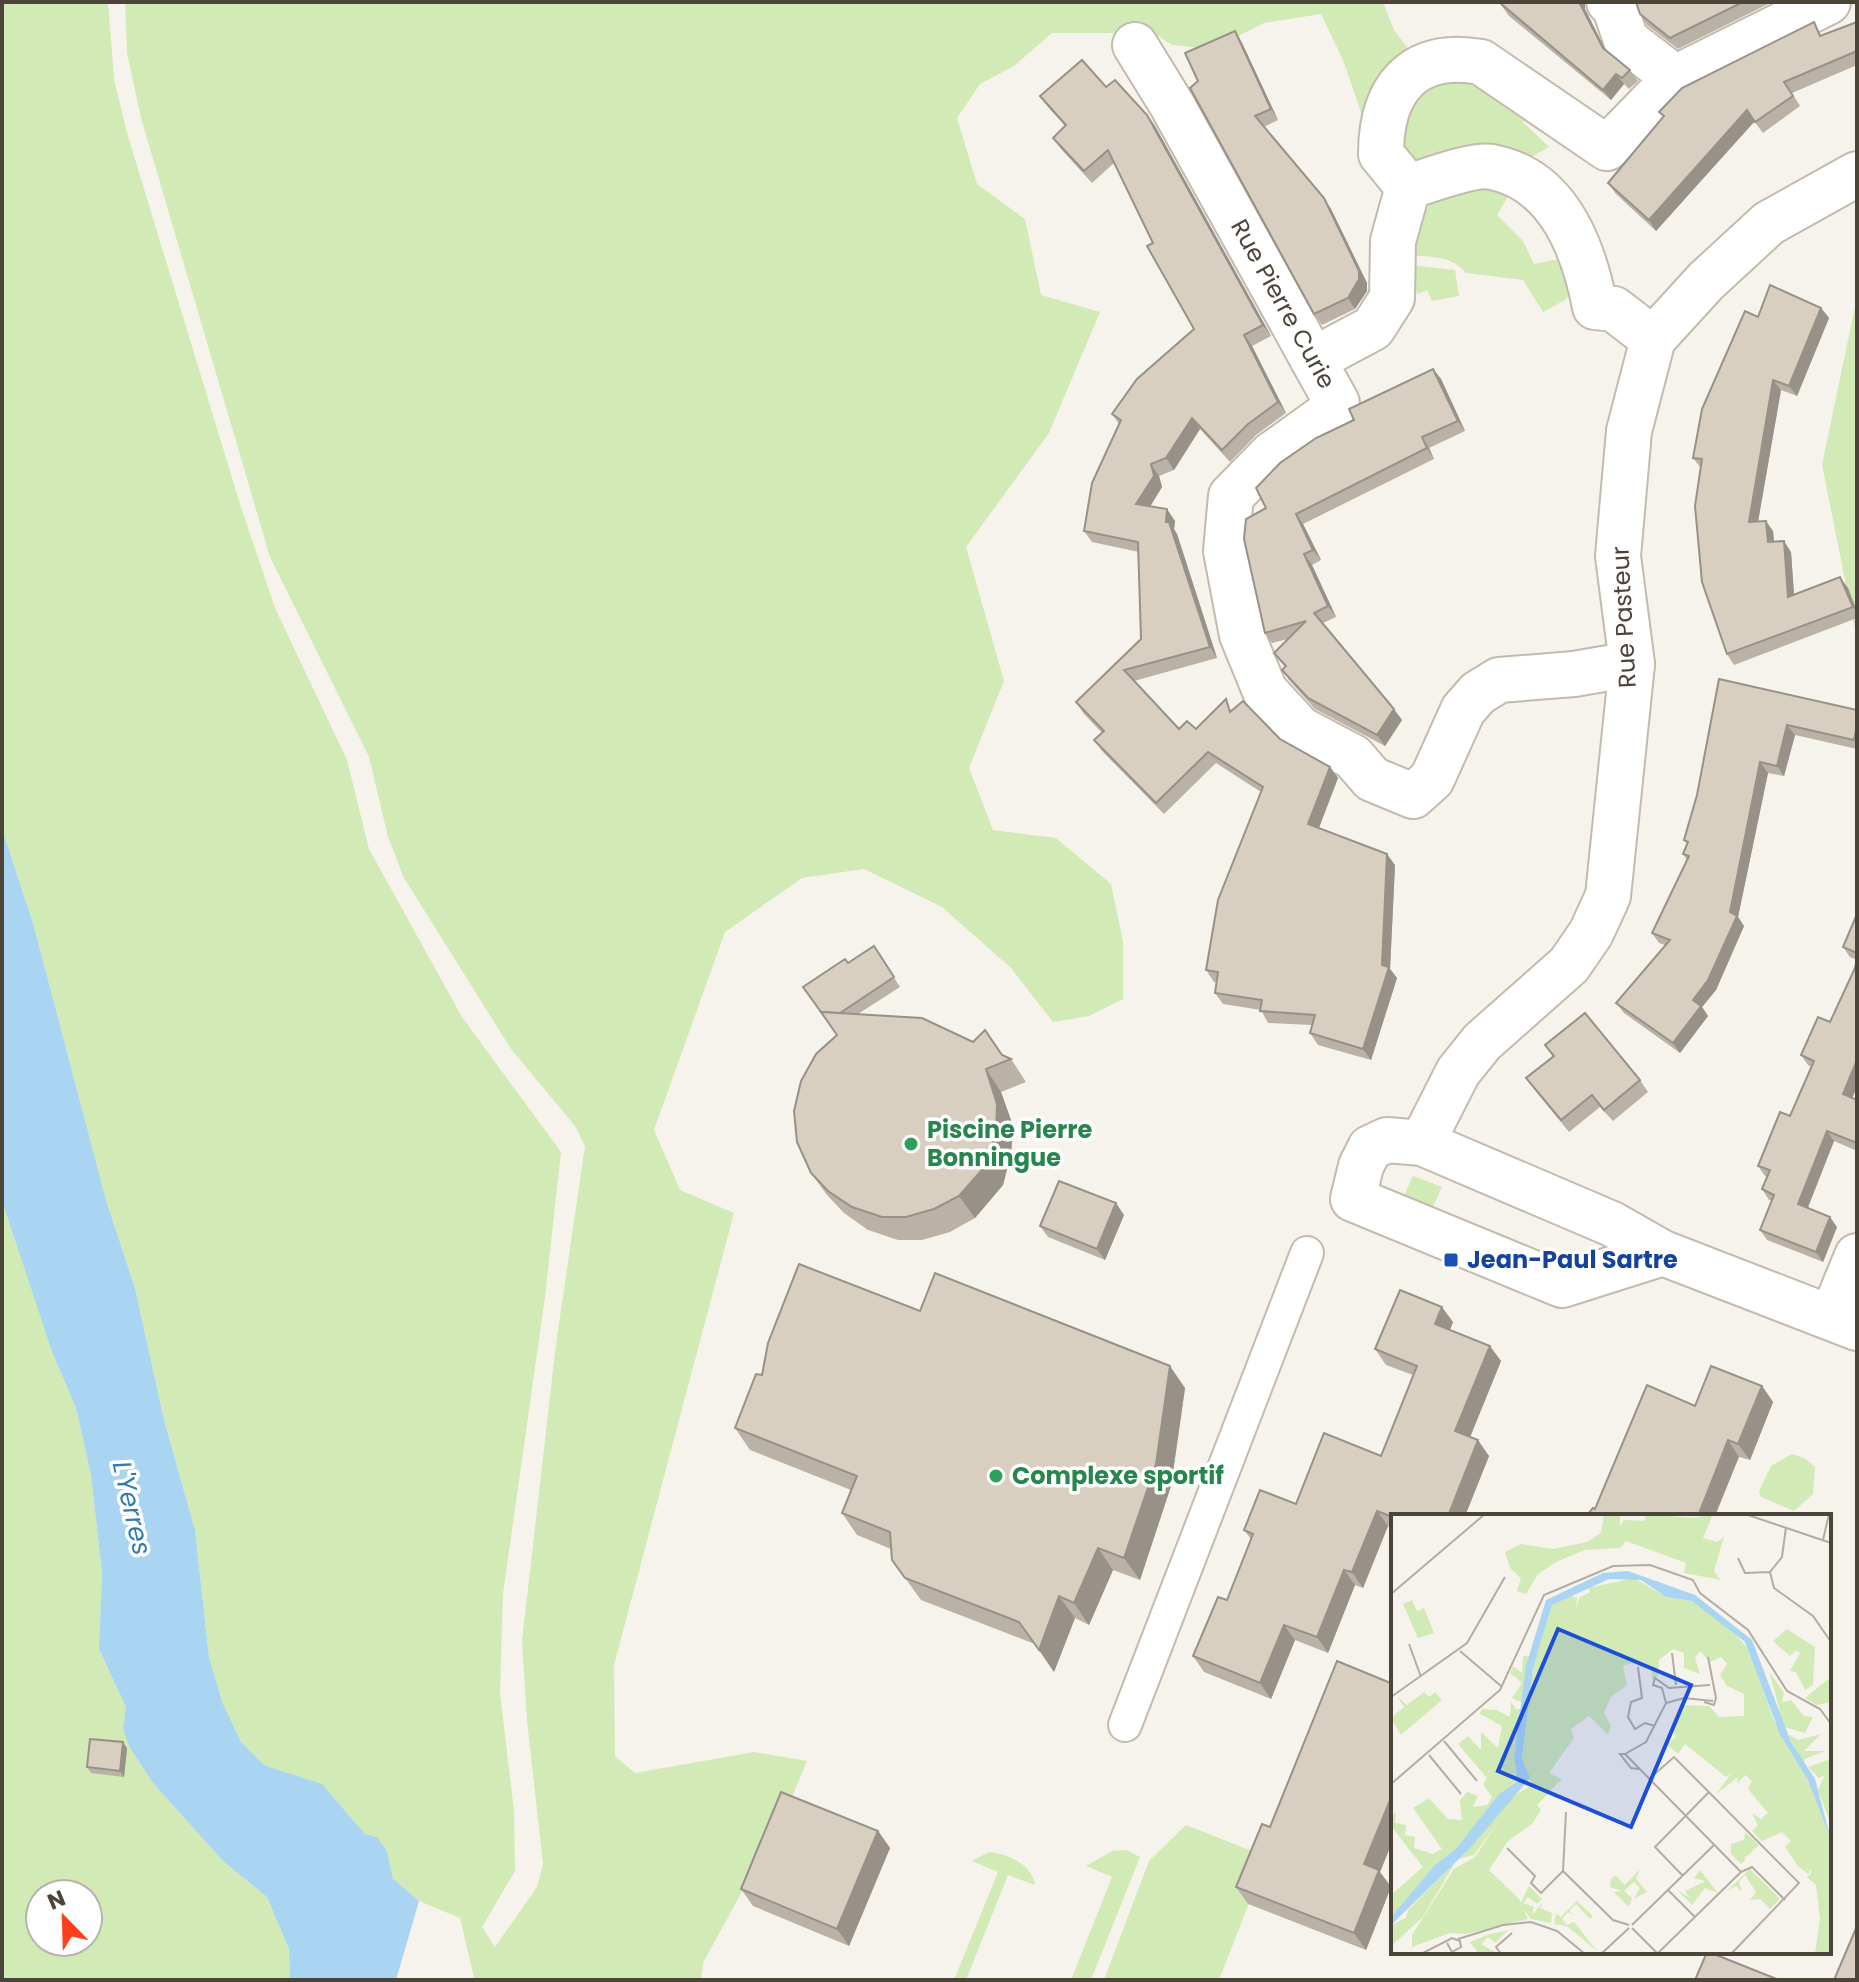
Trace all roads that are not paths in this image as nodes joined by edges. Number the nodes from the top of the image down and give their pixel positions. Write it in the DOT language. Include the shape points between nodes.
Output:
graph roads {
  1 [pos="1609,2"];
  2 [pos="1828,2"];
  3 [pos="1135,45"];
  4 [pos="1675,78"];
  5 [pos="1857,174"];
  6 [pos="1408,187"];
  7 [pos="1653,339"];
  8 [pos="1313,360"];
  9 [pos="1632,664"];
  10 [pos="1422,1143"];
  11 [pos="1307,1253"];
  12 [pos="1663,1253"];
  13 [pos="1857,1256"];
  14 [pos="1844,1323"];
  15 [pos="1125,1725"];
  1 -- 4 [label="street" via="1626,40"];
  2 -- 4 [label="street"];
  3 -- 8 [label="street, Rue Pierre Curie"];
  4 -- 6 [label="street" via="1607,148 1481,62 1436,60 1392,93 1383,117 1381,154"];
  5 -- 7 [label="street, Rue Pasteur" via="1769,223"];
  6 -- 7 [label="street" via="1489,166 1529,180 1562,214 1586,260 1595,307 1614,309"];
  6 -- 8 [label="street" via="1393,241 1392,298 1373,328"];
  7 -- 9 [label="street, Rue Pasteur" via="1629,431 1618,556"];
  8 -- 9 [label="street, Rue Pierre Curie" via="1337,403 1271,455 1231,496 1226,551 1242,635 1255,670 1265,691 1300,729 1353,757 1372,779 1413,796 1432,779 1463,710 1499,680"];
  9 -- 10 [label="street, Rue Pasteur" via="1608,896 1569,965 1482,1042 1458,1072"];
  10 -- 12 [label="street" via="1612,1224"];
  10 -- 12 [label="street" via="1387,1140 1370,1148 1353,1199 1562,1285"];
  11 -- 15 [label="street"];
  12 -- 14 [label="street"];
  13 -- 14 [label="street"];
}
